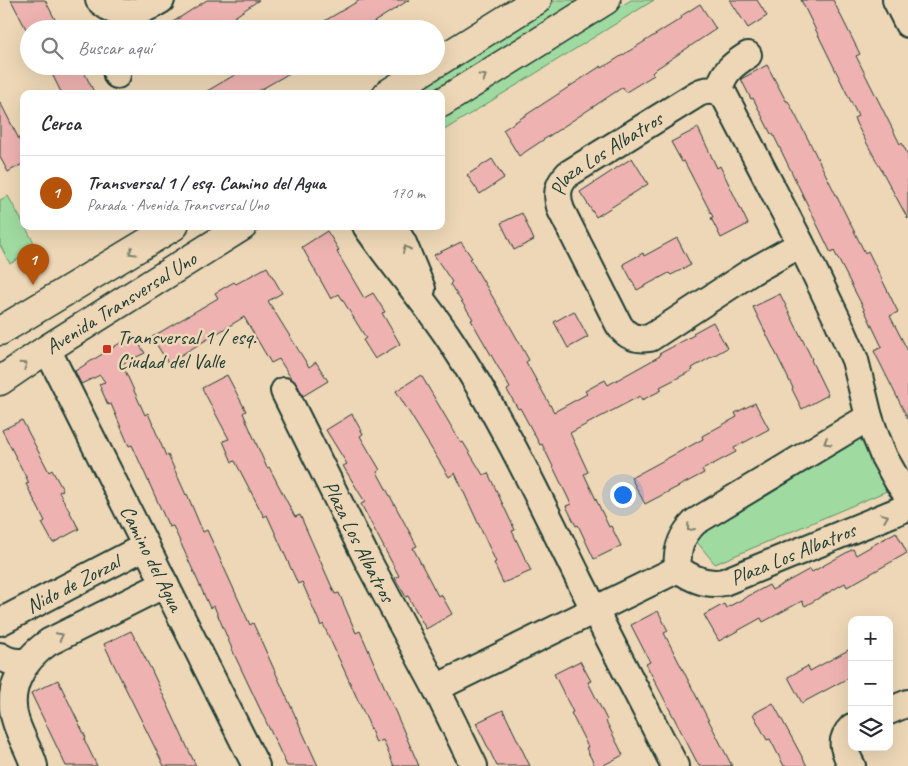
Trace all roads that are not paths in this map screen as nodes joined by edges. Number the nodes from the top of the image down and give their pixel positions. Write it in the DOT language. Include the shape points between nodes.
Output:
graph roads {
  1 [pos="162,0"];
  2 [pos="537,0"];
  3 [pos="606,0"];
  4 [pos="896,0"];
  5 [pos="106,13"];
  6 [pos="908,24"];
  7 [pos="748,55"];
  8 [pos="445,57"];
  9 [pos="417,75"];
  10 [pos="392,90"];
  11 [pos="719,92"];
  12 [pos="445,101"];
  13 [pos="167,230"];
  14 [pos="237,230"];
  15 [pos="369,230"];
  16 [pos="395,230"];
  17 [pos="801,244"];
  18 [pos="428,306"];
  19 [pos="0,332"];
  20 [pos="47,349"];
  21 [pos="0,381"];
  22 [pos="284,391"];
  23 [pos="869,417"];
  24 [pos="908,496"];
  25 [pos="908,507"];
  26 [pos="146,546"];
  27 [pos="678,570"];
  28 [pos="165,584"];
  29 [pos="595,610"];
  30 [pos="0,622"];
  31 [pos="0,656"];
  32 [pos="26,662"];
  33 [pos="436,688"];
  34 [pos="908,703"];
  35 [pos="893,709"];
  36 [pos="8,713"];
  37 [pos="848,732"];
  38 [pos="34,766"];
  39 [pos="256,766"];
  40 [pos="474,766"];
  41 [pos="674,766"];
  42 [pos="852,766"];
  1 -- 5 [label="street" via="149,8 129,13"];
  2 -- 8 [label="street"];
  12 -- 3 [label="street, one-way"];
  4 -- 6 [label="street"];
  7 -- 11 [label="street" via="723,76"];
  9 -- 10 [label="street"];
  11 -- 17 [label="street" via="728,100"];
  11 -- 17 [label="street, Plaza Los Albatros" via="697,94 568,174 560,184 558,201 561,210 619,325 634,338 650,338 751,272"];
  13 -- 19 [label="street, Avenida Transversal Uno, one-way"];
  14 -- 20 [label="street, Avenida Transversal Uno"];
  15 -- 18 [label="street"];
  18 -- 16 [label="street, one-way"];
  17 -- 23 [label="street" via="855,360"];
  18 -- 29 [label="street" via="531,480"];
  21 -- 20 [label="street, Avenida Transversal Uno, one-way"];
  20 -- 26 [label="street, Camino del Agua"];
  22 -- 33 [label="street, Plaza Los Albatros" via="368,561"];
  23 -- 24 [label="street" via="884,457"];
  23 -- 27 [label="street, one-way" via="695,522 680,542"];
  27 -- 25 [label="street, Plaza Los Albatros, one-way" via="702,582 724,582"];
  26 -- 28 [label="street, Camino del Agua"];
  26 -- 30 [label="street, Nido de Zorzal"];
  27 -- 29 [label="street"];
  32 -- 28 [label="street, Nido de Zorzal, one-way" via="49,642"];
  28 -- 39 [label="street, Camino del Agua"];
  29 -- 33 [label="street"];
  29 -- 41 [label="street"];
  31 -- 32 [label="street"];
  32 -- 36 [label="street, Nido de Zorzal" via="14,686 13,711"];
  33 -- 40 [label="street, Plaza Los Albatros"];
  34 -- 35 [label="street"];
  36 -- 38 [label="street, Nido de Zorzal"];
  37 -- 42 [label="street" via="843,741"];
}
